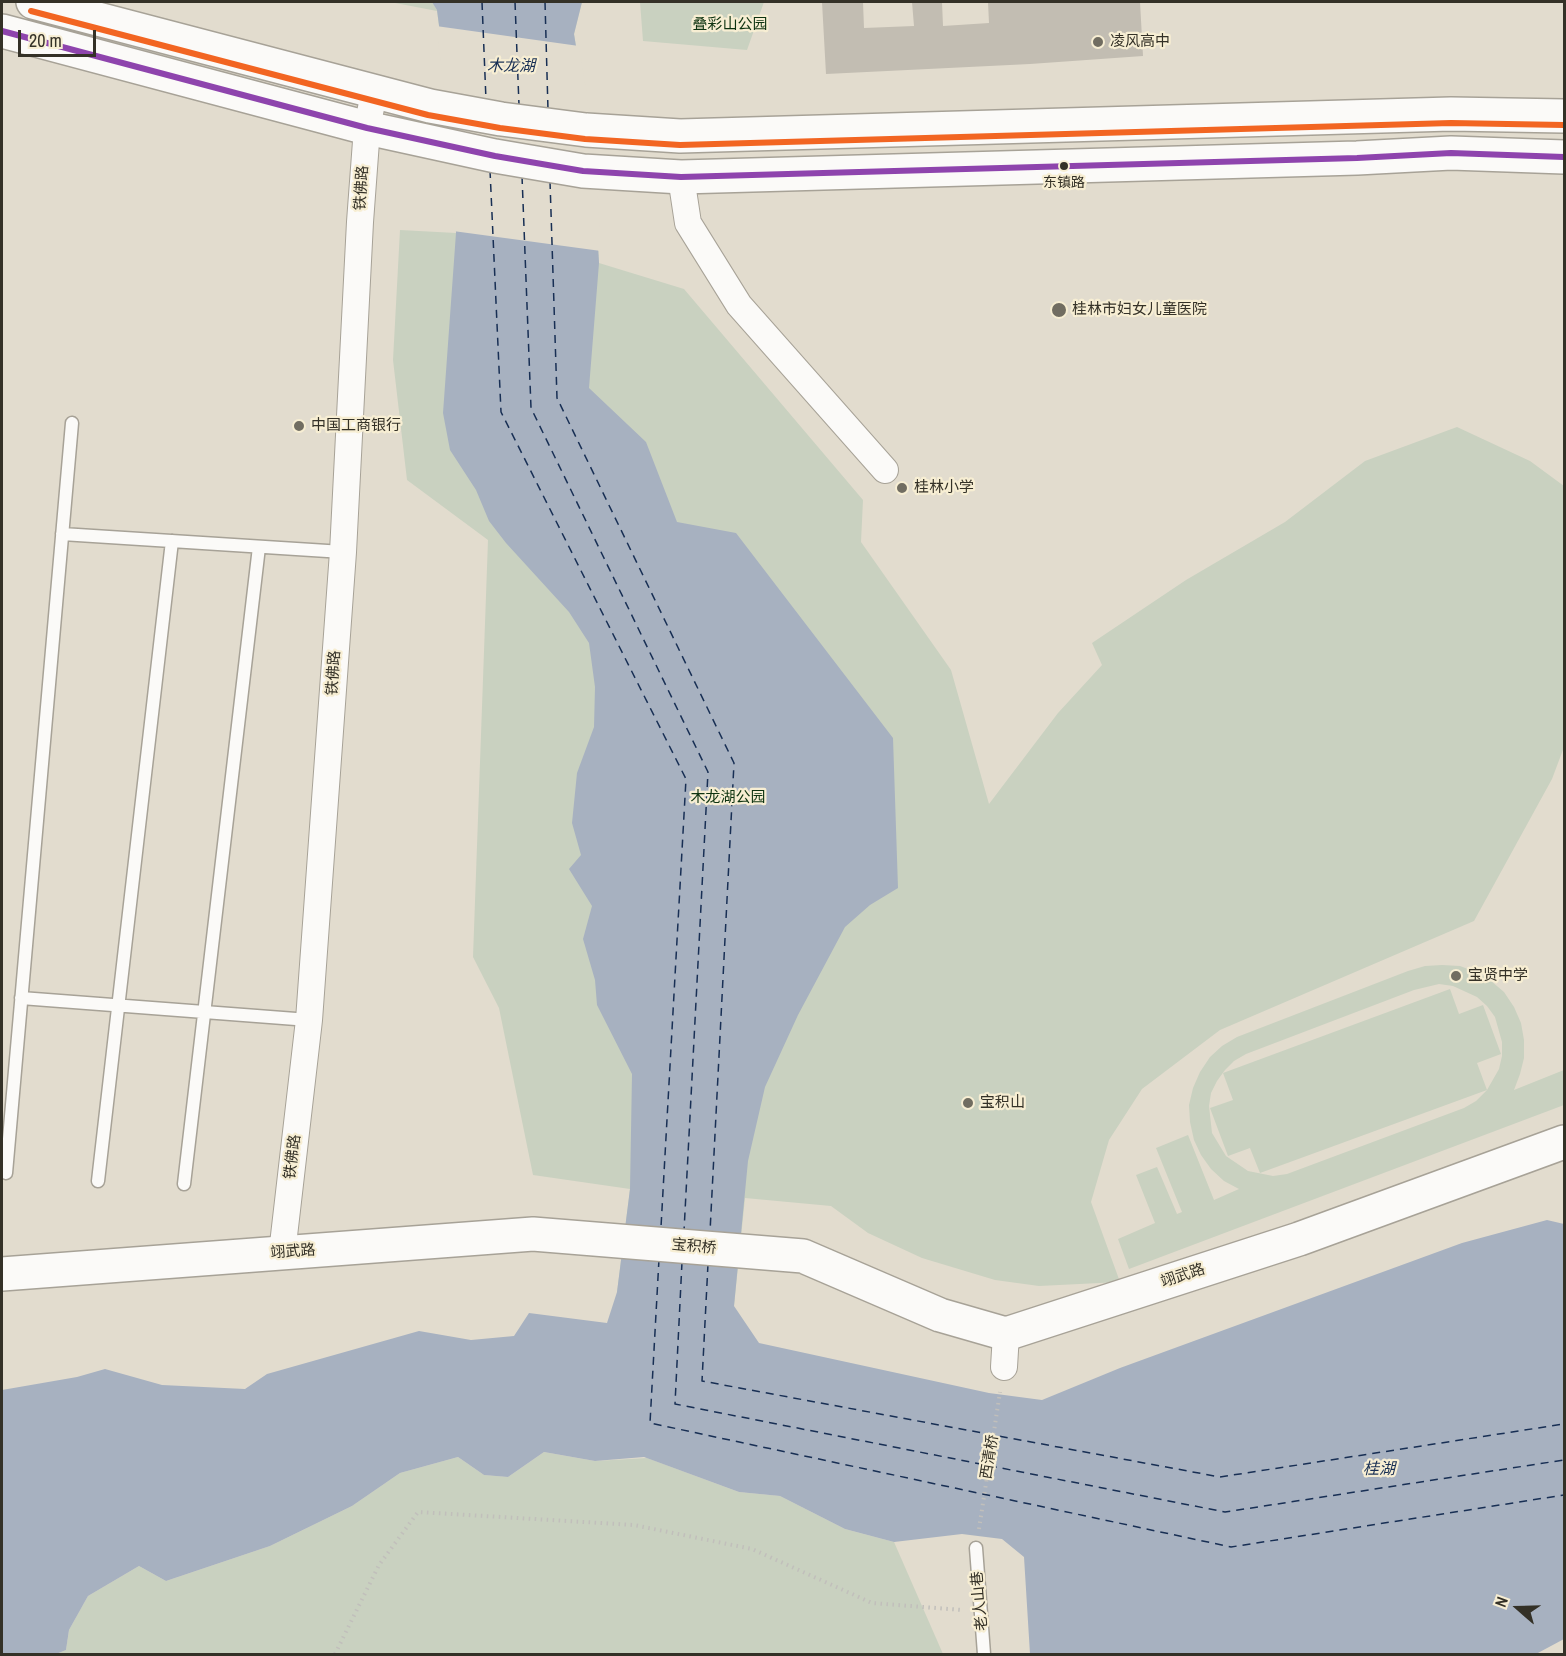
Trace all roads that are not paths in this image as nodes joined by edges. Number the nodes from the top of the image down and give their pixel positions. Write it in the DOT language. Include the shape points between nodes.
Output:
graph roads {
  1 [pos="33,2"];
  2 [pos="2,31"];
  3 [pos="374,93"];
  4 [pos="1564,116"];
  5 [pos="367,128"];
  6 [pos="1564,157"];
  7 [pos="681,177"];
  8 [pos="72,423"];
  9 [pos="885,470"];
  10 [pos="62,534"];
  11 [pos="172,541"];
  12 [pos="259,547"];
  13 [pos="343,552"];
  14 [pos="21,998"];
  15 [pos="119,1006"];
  16 [pos="204,1012"];
  17 [pos="309,1020"];
  18 [pos="1564,1142"];
  19 [pos="6,1173"];
  20 [pos="98,1181"];
  21 [pos="184,1184"];
  22 [pos="584,1238"];
  23 [pos="282,1253"];
  24 [pos="2,1274"];
  25 [pos="1006,1334"];
  26 [pos="1004,1367"];
  27 [pos="976,1548"];
  28 [pos="984,1654"];
  1 -- 3 [label="main road"];
  2 -- 5 [label="main road"];
  3 -- 4 [label="main road" via="501,119 680,136 1451,114"];
  3 -- 5 [label="street, 铁佛路"];
  5 -- 7 [label="main road" via="583,171"];
  5 -- 13 [label="street, 铁佛路"];
  6 -- 7 [label="main road" via="1451,153"];
  7 -- 9 [label="street" via="688,224 739,305"];
  8 -- 10 [label="lane"];
  10 -- 11 [label="lane"];
  10 -- 14 [label="lane"];
  11 -- 12 [label="lane"];
  11 -- 15 [label="lane"];
  12 -- 13 [label="lane"];
  12 -- 16 [label="lane"];
  13 -- 17 [label="street, 铁佛路"];
  14 -- 15 [label="lane"];
  14 -- 19 [label="lane"];
  15 -- 16 [label="lane"];
  15 -- 20 [label="lane"];
  16 -- 17 [label="lane"];
  16 -- 21 [label="lane"];
  17 -- 23 [label="street, 铁佛路"];
  18 -- 25 [label="main road, 翊武路" via="1299,1239"];
  22 -- 23 [label="main road, 翊武路" via="533,1234"];
  22 -- 25 [label="main road, 宝积桥" via="803,1256 940,1315"];
  23 -- 24 [label="main road, 翊武路"];
  25 -- 26 [label="street"];
  27 -- 28 [label="lane, 老人山巷"];
}
